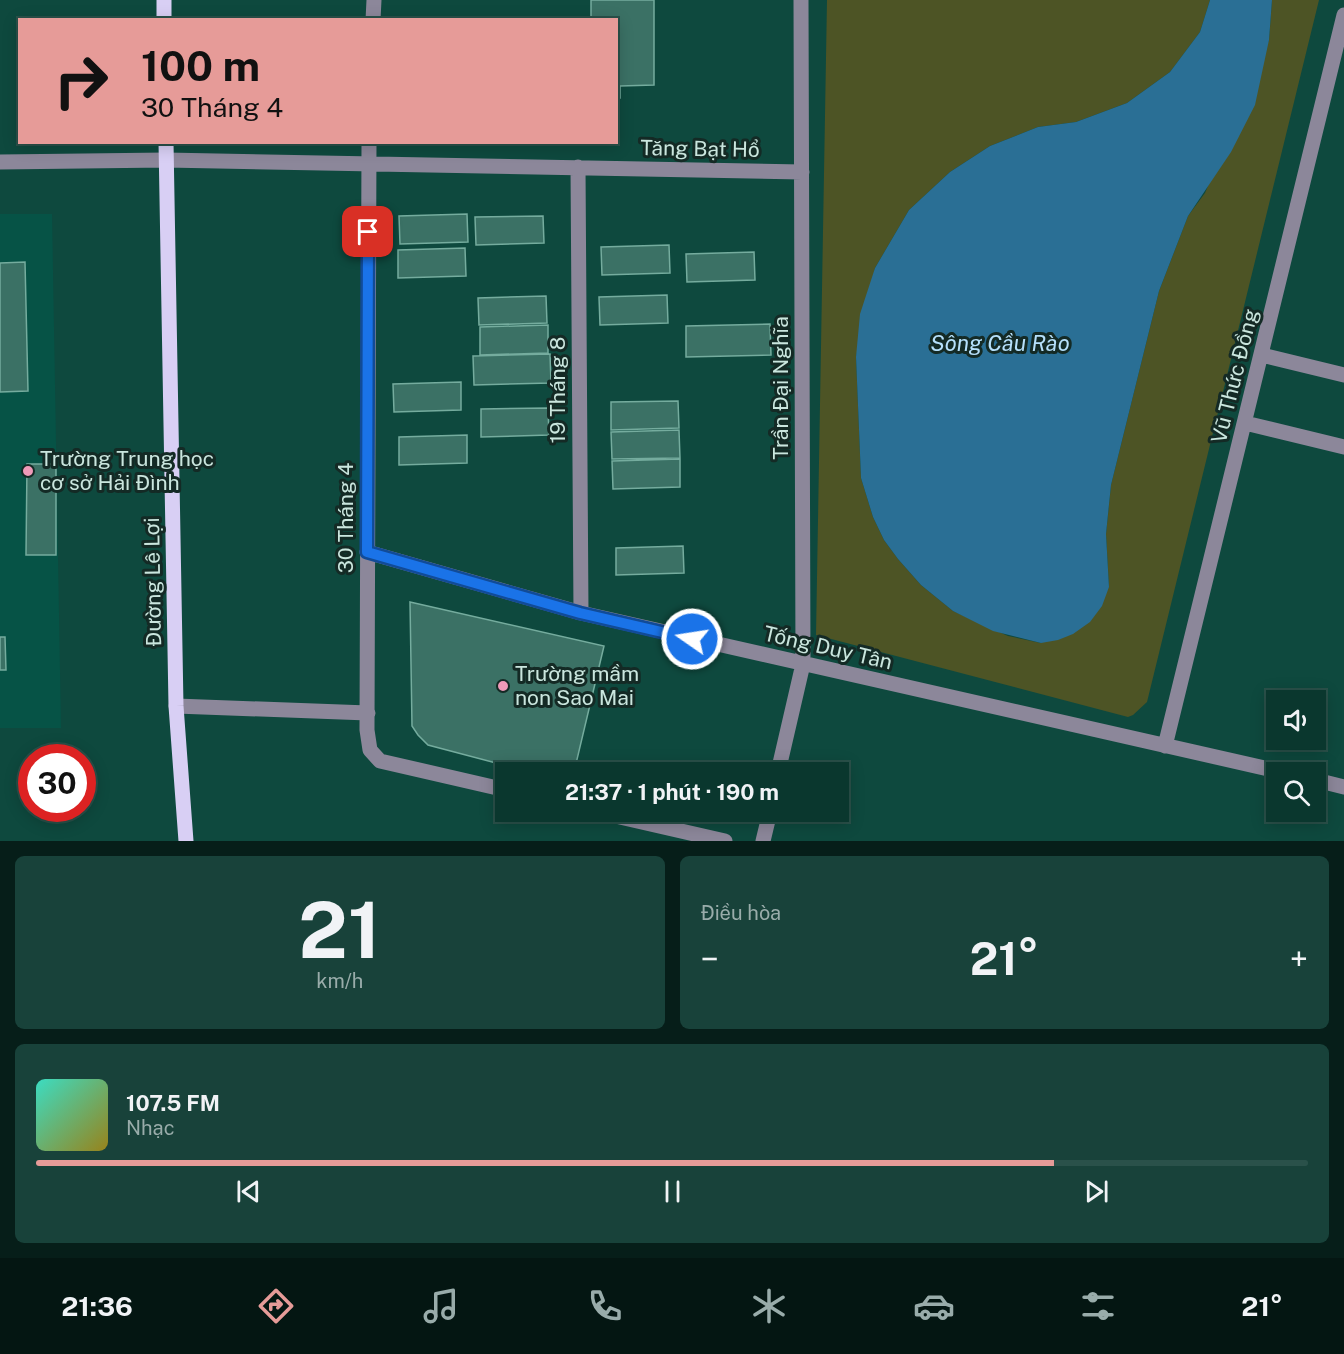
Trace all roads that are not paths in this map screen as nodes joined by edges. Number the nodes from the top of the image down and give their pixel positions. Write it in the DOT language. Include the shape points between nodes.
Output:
graph roads {
  1 [pos="164,0"];
  2 [pos="374,0"];
  3 [pos="801,0"];
  4 [pos="1344,15"];
  5 [pos="164,18"];
  6 [pos="373,18"];
  7 [pos="166,144"];
  8 [pos="369,144"];
  9 [pos="166,159"];
  10 [pos="0,162"];
  11 [pos="369,163"];
  12 [pos="578,167"];
  13 [pos="802,172"];
  14 [pos="1262,355"];
  15 [pos="1344,375"];
  16 [pos="1245,423"];
  17 [pos="1344,447"];
  18 [pos="367,552"];
  19 [pos="580,613"];
  20 [pos="803,664"];
  21 [pos="176,706"];
  22 [pos="368,713"];
  23 [pos="1165,746"];
  24 [pos="780,762"];
  25 [pos="1266,768"];
  26 [pos="1326,782"];
  27 [pos="495,787"];
  28 [pos="1344,787"];
  29 [pos="642,822"];
  30 [pos="768,822"];
  31 [pos="186,841"];
  32 [pos="725,841"];
  33 [pos="763,841"];
  1 -- 5 [label="main road"];
  2 -- 6 [label="street"];
  3 -- 13 [label="street, Trần Đại Nghĩa"];
  4 -- 14 [label="street, Vũ Thức Đồng"];
  7 -- 9 [label="main road, Đường Lê Lợi"];
  8 -- 11 [label="street, 30 Tháng 4"];
  9 -- 10 [label="street, Tăng Bạt Hổ"];
  9 -- 11 [label="street, Tăng Bạt Hổ"];
  9 -- 21 [label="main road, Đường Lê Lợi"];
  11 -- 12 [label="street, Tăng Bạt Hổ"];
  11 -- 18 [label="street, 30 Tháng 4"];
  12 -- 13 [label="street, Tăng Bạt Hổ"];
  12 -- 19 [label="street, 19 Tháng 8"];
  13 -- 20 [label="street, Trần Đại Nghĩa"];
  14 -- 15 [label="street"];
  14 -- 16 [label="street, Vũ Thức Đồng"];
  16 -- 17 [label="street"];
  16 -- 23 [label="street, Vũ Thức Đồng"];
  18 -- 19 [label="street, Tống Duy Tân"];
  18 -- 22 [label="street, 30 Tháng 4"];
  19 -- 20 [label="street, Tống Duy Tân"];
  20 -- 23 [label="street, Tống Duy Tân"];
  20 -- 24 [label="street, Trần Đại Nghĩa"];
  21 -- 22 [label="street"];
  21 -- 31 [label="main road, Đường Lê Lợi"];
  22 -- 27 [label="street, 30 Tháng 4" via="370,750 380,761"];
  23 -- 25 [label="street, Tống Duy Tân"];
  26 -- 28 [label="street"];
  29 -- 32 [label="street"];
  30 -- 33 [label="street"];
}
